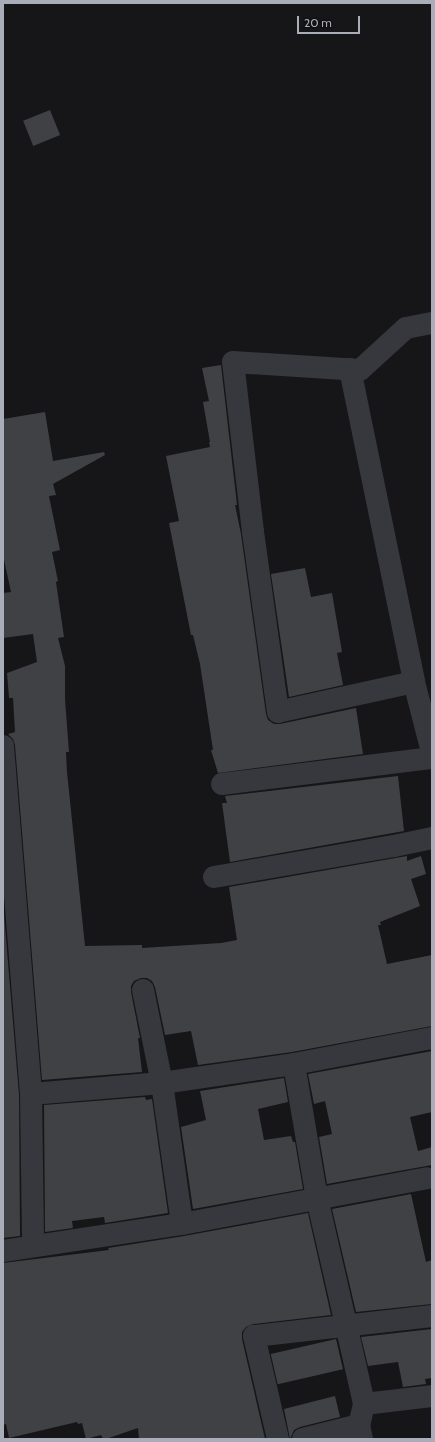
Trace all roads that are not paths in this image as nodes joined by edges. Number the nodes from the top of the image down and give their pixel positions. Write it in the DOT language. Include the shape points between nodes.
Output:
graph roads {
  1 [pos="432,323"];
  2 [pos="350,369"];
  3 [pos="414,682"];
  4 [pos="3,746"];
  5 [pos="432,752"];
  6 [pos="432,758"];
  7 [pos="222,784"];
  8 [pos="432,838"];
  9 [pos="214,877"];
  10 [pos="143,990"];
  11 [pos="432,1038"];
  12 [pos="294,1064"];
  13 [pos="162,1083"];
  14 [pos="31,1094"];
  15 [pos="427,1178"];
  16 [pos="317,1198"];
  17 [pos="182,1224"];
  18 [pos="33,1246"];
  19 [pos="3,1251"];
  20 [pos="432,1316"];
  21 [pos="345,1325"];
  22 [pos="432,1396"];
  23 [pos="364,1404"];
  24 [pos="361,1432"];
  25 [pos="278,1439"];
  26 [pos="303,1439"];
  1 -- 2 [label="street" via="406,328 360,370"];
  2 -- 3 [label="street"];
  2 -- 3 [label="street" via="233,362 278,712"];
  3 -- 5 [label="street"];
  4 -- 14 [label="street"];
  6 -- 7 [label="street"];
  8 -- 9 [label="street"];
  10 -- 13 [label="street"];
  11 -- 12 [label="street"];
  12 -- 13 [label="street"];
  12 -- 16 [label="street"];
  13 -- 14 [label="street"];
  13 -- 17 [label="street"];
  14 -- 18 [label="street"];
  15 -- 16 [label="street"];
  16 -- 17 [label="street"];
  16 -- 21 [label="street"];
  17 -- 18 [label="street"];
  18 -- 19 [label="street"];
  20 -- 21 [label="street"];
  21 -- 23 [label="street"];
  21 -- 25 [label="street" via="254,1336"];
  22 -- 23 [label="street"];
  23 -- 24 [label="street"];
  24 -- 26 [label="street"];
}
